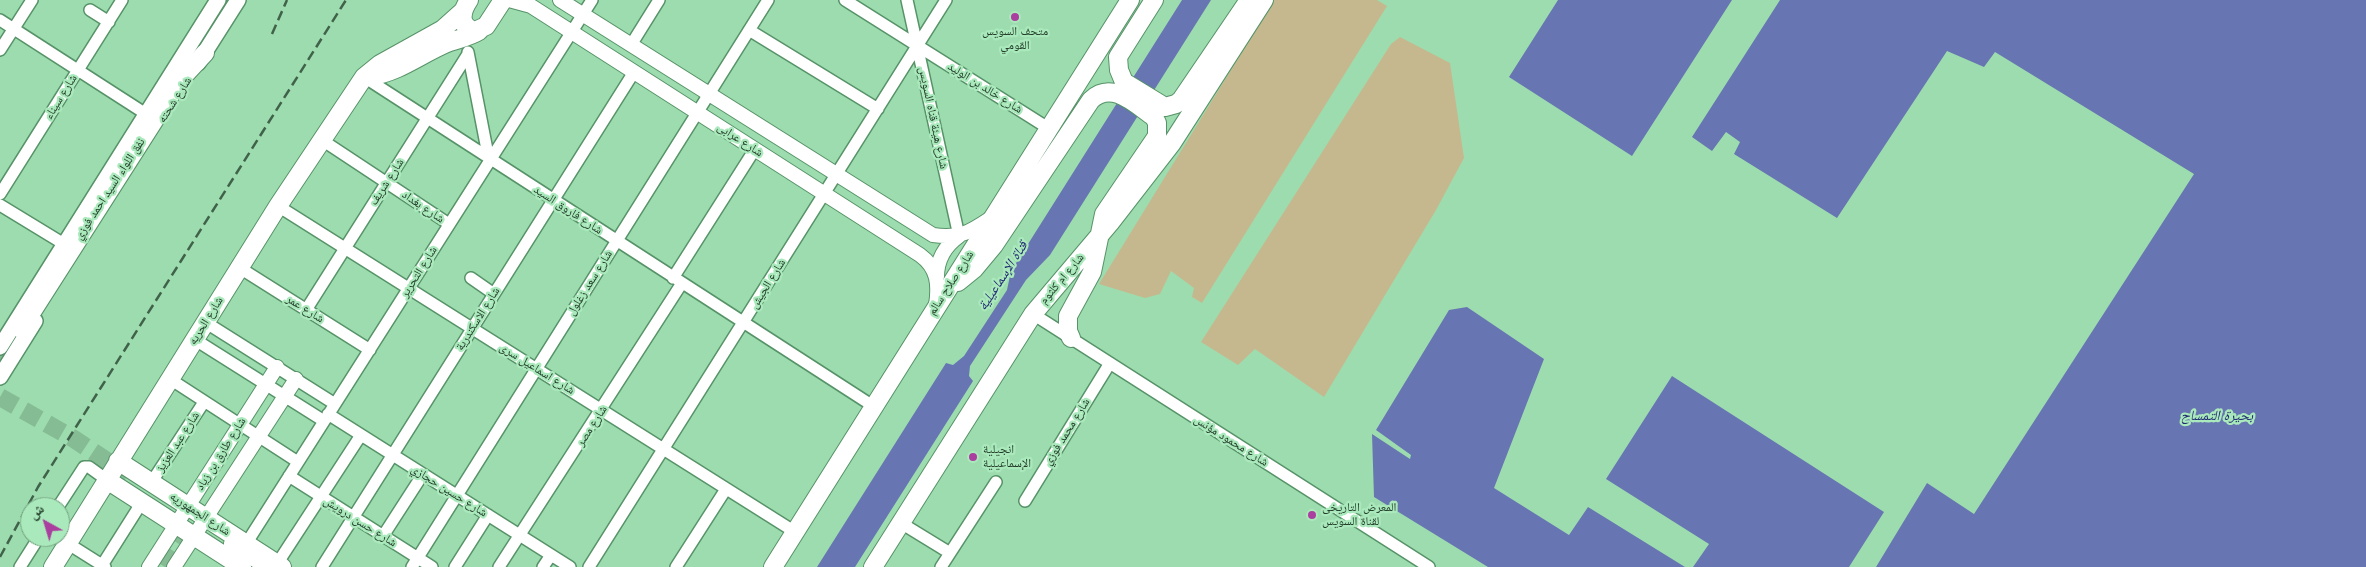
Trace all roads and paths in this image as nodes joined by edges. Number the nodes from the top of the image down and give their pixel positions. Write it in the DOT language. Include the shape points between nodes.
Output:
graph roads {
  1 [pos="32,0"];
  2 [pos="122,0"];
  3 [pos="218,0"];
  4 [pos="238,0"];
  5 [pos="503,0"];
  6 [pos="509,0"];
  7 [pos="560,0"];
  8 [pos="592,0"];
  9 [pos="659,0"];
  10 [pos="768,0"];
  11 [pos="845,0"];
  12 [pos="907,0"];
  13 [pos="946,0"];
  14 [pos="1154,0"];
  15 [pos="1249,0"];
  16 [pos="1264,0"];
  17 [pos="1128,1"];
  18 [pos="466,6"];
  19 [pos="90,10"];
  20 [pos="583,14"];
  21 [pos="0,20"];
  22 [pos="109,22"];
  23 [pos="14,29"];
  24 [pos="749,30"];
  25 [pos="571,32"];
  26 [pos="471,41"];
  27 [pos="631,45"];
  28 [pos="918,46"];
  29 [pos="0,50"];
  30 [pos="205,53"];
  31 [pos="78,70"];
  32 [pos="634,72"];
  33 [pos="364,77"];
  34 [pos="1120,87"];
  35 [pos="709,94"];
  36 [pos="878,109"];
  37 [pos="1157,111"];
  38 [pos="697,112"];
  39 [pos="146,114"];
  40 [pos="428,118"];
  41 [pos="1048,128"];
  42 [pos="322,140"];
  43 [pos="754,149"];
  44 [pos="490,160"];
  45 [pos="837,175"];
  46 [pos="386,183"];
  47 [pos="0,194"];
  48 [pos="825,194"];
  49 [pos="553,201"];
  50 [pos="0,205"];
  51 [pos="278,206"];
  52 [pos="994,216"];
  53 [pos="449,224"];
  54 [pos="934,235"];
  55 [pos="959,236"];
  56 [pos="1099,236"];
  57 [pos="616,241"];
  58 [pos="64,244"];
  59 [pos="345,248"];
  60 [pos="923,257"];
  61 [pos="240,268"];
  62 [pos="471,278"];
  63 [pos="677,280"];
  64 [pos="941,284"];
  65 [pos="408,288"];
  66 [pos="494,294"];
  67 [pos="306,310"];
  68 [pos="1033,314"];
  69 [pos="745,321"];
  70 [pos="205,322"];
  71 [pos="472,328"];
  72 [pos="21,329"];
  73 [pos="1071,338"];
  74 [pos="194,340"];
  75 [pos="0,347"];
  76 [pos="370,350"];
  77 [pos="6,355"];
  78 [pos="1110,363"];
  79 [pos="277,367"];
  80 [pos="536,369"];
  81 [pos="0,377"];
  82 [pos="170,379"];
  83 [pos="296,379"];
  84 [pos="266,384"];
  85 [pos="285,396"];
  86 [pos="204,402"];
  87 [pos="335,404"];
  88 [pos="873,406"];
  89 [pos="602,410"];
  90 [pos="326,418"];
  91 [pos="240,425"];
  92 [pos="361,435"];
  93 [pos="259,437"];
  94 [pos="664,449"];
  95 [pos="393,455"];
  96 [pos="118,461"];
  97 [pos="298,462"];
  98 [pos="423,474"];
  99 [pos="289,476"];
  100 [pos="107,480"];
  101 [pos="996,482"];
  102 [pos="151,483"];
  103 [pos="726,489"];
  104 [pos="456,495"];
  105 [pos="321,496"];
  106 [pos="64,497"];
  107 [pos="1024,501"];
  108 [pos="142,502"];
  109 [pos="188,506"];
  110 [pos="488,515"];
  111 [pos="206,517"];
  112 [pos="353,517"];
  113 [pos="901,523"];
  114 [pos="176,525"];
  115 [pos="795,532"];
  116 [pos="520,535"];
  117 [pos="194,536"];
  118 [pos="383,536"];
  119 [pos="70,540"];
  120 [pos="70,544"];
  121 [pos="33,547"];
  122 [pos="66,547"];
  123 [pos="232,552"];
  124 [pos="950,553"];
  125 [pos="551,555"];
  126 [pos="414,562"];
  127 [pos="102,566"];
  128 [pos="276,566"];
  129 [pos="20,567"];
  130 [pos="53,567"];
  131 [pos="149,567"];
  132 [pos="174,567"];
  133 [pos="252,567"];
  134 [pos="322,567"];
  135 [pos="432,567"];
  136 [pos="455,567"];
  137 [pos="499,567"];
  138 [pos="543,567"];
  139 [pos="570,567"];
  140 [pos="589,567"];
  141 [pos="676,567"];
  142 [pos="773,567"];
  143 [pos="873,567"];
  144 [pos="941,567"];
  145 [pos="1430,567"];
  1 -- 23 [label="street"];
  2 -- 22 [label="street, شارع سيناء"];
  3 -- 39 [label="main road, شارع شحته"];
  4 -- 30 [label="main road, شارع شحته"];
  5 -- 26 [label="main road" via="490,22"];
  6 -- 25 [label="street, شارع عرابى" via="530,6"];
  7 -- 20 [label="street, شارع عرابى"];
  8 -- 20 [label="street, شارع التحرير"];
  9 -- 27 [label="street"];
  10 -- 24 [label="street, شارع سعد زغلول"];
  11 -- 28 [label="street, شارع خالد بن الوليد"];
  12 -- 28 [label="street, شارع هيئة قناه السويس"];
  13 -- 28 [label="street, شارع الجيش"];
  14 -- 34 [label="main road" via="1118,57"];
  15 -- 37 [label="main road" via="1181,100"];
  16 -- 56 [label="main road, شارع ام كلثوم" via="1172,143"];
  17 -- 41 [label="main road, شارع صلاح سالم"];
  18 -- 26 [label="main road" via="462,19 472,30"];
  18 -- 33 [label="main road, شارع الحريه" via="443,29 380,64"];
  19 -- 22 [label="street"];
  20 -- 25 [label="street, شارع التحرير"];
  20 -- 27 [label="street, شارع عرابى"];
  21 -- 23 [label="street"];
  22 -- 31 [label="street, شارع سيناء"];
  23 -- 29 [label="street"];
  23 -- 31 [label="street"];
  24 -- 35 [label="street, شارع سعد زغلول"];
  24 -- 36 [label="street"];
  25 -- 32 [label="street, شارع عرابى"];
  25 -- 44 [label="street, شارع التحرير"];
  26 -- 33 [label="main road" via="445,44 387,73"];
  26 -- 40 [label="street, شارع شريف"];
  26 -- 44 [label="street"];
  27 -- 35 [label="street, شارع عرابى"];
  28 -- 36 [label="street, شارع الجيش"];
  28 -- 41 [label="street, شارع خالد بن الوليد"];
  28 -- 55 [label="street, شارع هيئة قناه السويس"];
  30 -- 72 [label="main road, نفق اللواء السيد احمد فوزي" via="180,80"];
  30 -- 77 [label="main road, شارع شحته"];
  31 -- 39 [label="street"];
  31 -- 47 [label="street, شارع سيناء"];
  32 -- 38 [label="street, شارع عرابى"];
  32 -- 49 [label="street, شارع الاسكندرية"];
  33 -- 40 [label="street, شارع فاروق السيد"];
  33 -- 42 [label="main road, شارع الحريه"];
  34 -- 37 [label="main road"];
  34 -- 64 [label="main road" via="1102,92 1091,100 994,245 974,269"];
  35 -- 38 [label="street, شارع سعد زغلول"];
  35 -- 45 [label="street, شارع عرابى"];
  36 -- 45 [label="street, شارع الجيش"];
  37 -- 56 [label="main road" via="1157,136 1109,205 1101,220"];
  38 -- 43 [label="street, شارع عرابى"];
  38 -- 57 [label="street, شارع سعد زغلول"];
  39 -- 58 [label="main road, شارع شحته"];
  40 -- 44 [label="street, شارع فاروق السيد"];
  40 -- 46 [label="street, شارع شريف"];
  41 -- 52 [label="main road, شارع صلاح سالم"];
  42 -- 46 [label="street, شارع بغداد"];
  42 -- 51 [label="main road, شارع الحريه"];
  43 -- 48 [label="street, شارع عرابى"];
  43 -- 63 [label="street, شارع مصر"];
  44 -- 49 [label="street, شارع فاروق السيد"];
  44 -- 53 [label="street, شارع التحرير"];
  45 -- 48 [label="street, شارع الجيش"];
  45 -- 54 [label="street, شارع عرابى"];
  46 -- 53 [label="street, شارع بغداد"];
  46 -- 59 [label="street, شارع شريف"];
  48 -- 60 [label="street, شارع عرابى"];
  48 -- 69 [label="street, شارع الجيش"];
  49 -- 57 [label="street, شارع فاروق السيد"];
  49 -- 66 [label="street, شارع الاسكندرية"];
  50 -- 58 [label="street"];
  51 -- 59 [label="street, شارع اسماعيل سرى"];
  51 -- 61 [label="main road, شارع الحريه"];
  52 -- 55 [label="street"];
  52 -- 64 [label="main road, شارع صلاح سالم"];
  53 -- 65 [label="street, شارع التحرير"];
  54 -- 55 [label="street, شارع عرابى"];
  54 -- 60 [label="street" via="934,249"];
  55 -- 64 [label="street" via="948,244 941,256"];
  56 -- 68 [label="main road, شارع ام كلثوم"];
  56 -- 73 [label="main road" via="1092,272 1068,316"];
  57 -- 63 [label="street, شارع فاروق السيد"];
  57 -- 80 [label="street, شارع سعد زغلول"];
  58 -- 75 [label="main road, شارع شحته"];
  59 -- 65 [label="street, شارع اسماعيل سرى"];
  59 -- 67 [label="street, شارع شريف"];
  60 -- 64 [label="street, شارع عرابى"];
  61 -- 67 [label="street, شارع عمر"];
  61 -- 70 [label="main road, شارع الحريه"];
  62 -- 66 [label="street"];
  63 -- 69 [label="street, شارع فاروق السيد"];
  63 -- 89 [label="street, شارع مصر"];
  64 -- 88 [label="main road, شارع صلاح سالم" via="936,306"];
  65 -- 71 [label="street, شارع اسماعيل سرى"];
  65 -- 76 [label="street, شارع التحرير"];
  66 -- 71 [label="street, شارع الاسكندرية"];
  67 -- 76 [label="street, شارع عمر"];
  68 -- 73 [label="street, شارع محمود مؤنس"];
  68 -- 113 [label="main road, شارع ام كلثوم"];
  69 -- 88 [label="street, شارع فاروق السيد"];
  69 -- 94 [label="street, شارع الجيش"];
  70 -- 74 [label="main road, شارع الحريه"];
  70 -- 79 [label="street"];
  71 -- 80 [label="street, شارع اسماعيل سرى"];
  71 -- 95 [label="street, شارع الاسكندرية"];
  73 -- 78 [label="street, شارع محمود مؤنس"];
  74 -- 82 [label="main road, شارع الحريه"];
  74 -- 84 [label="street, شارع حسين حجازي"];
  76 -- 87 [label="street, شارع التحرير"];
  77 -- 81 [label="main road, شارع شحته"];
  78 -- 107 [label="street, شارع محمد فوزي"];
  78 -- 145 [label="street, شارع محمود مؤنس"];
  79 -- 83 [label="street"];
  79 -- 84 [label="street, شارع طارق بن زياد"];
  80 -- 89 [label="street, شارع اسماعيل سرى"];
  80 -- 104 [label="street, شارع سعد زغلول"];
  82 -- 86 [label="street"];
  82 -- 96 [label="main road, شارع الحريه"];
  83 -- 85 [label="street, شارع طارق بن زياد"];
  83 -- 87 [label="street"];
  84 -- 85 [label="street, شارع حسين حجازي"];
  84 -- 91 [label="street, شارع طارق بن زياد"];
  85 -- 90 [label="street, شارع حسين حجازي"];
  85 -- 93 [label="street, شارع طارق بن زياد"];
  86 -- 91 [label="street"];
  86 -- 102 [label="street, شارع عبد العزيز"];
  87 -- 90 [label="street, شارع التحرير"];
  88 -- 115 [label="main road, شارع صلاح سالم"];
  89 -- 94 [label="street, شارع اسماعيل سرى"];
  89 -- 116 [label="street, شارع مصر"];
  90 -- 92 [label="street, شارع حسين حجازي"];
  90 -- 97 [label="street, شارع التحرير"];
  91 -- 93 [label="street"];
  91 -- 109 [label="street, شارع طارق بن زياد"];
  92 -- 95 [label="street, شارع حسين حجازي"];
  92 -- 105 [label="street"];
  93 -- 97 [label="street"];
  93 -- 111 [label="street, شارع طارق بن زياد"];
  94 -- 103 [label="street, شارع اسماعيل سرى"];
  94 -- 140 [label="street, شارع الجيش"];
  95 -- 98 [label="street, شارع حسين حجازي"];
  95 -- 112 [label="street, شارع الاسكندرية"];
  96 -- 100 [label="main road, شارع الحريه"];
  96 -- 102 [label="main road, شارع الجمهوريه"];
  97 -- 99 [label="street, شارع التحرير"];
  98 -- 104 [label="street, شارع حسين حجازي"];
  98 -- 118 [label="street"];
  99 -- 105 [label="street, شارع حسن درويش"];
  99 -- 123 [label="street, شارع التحرير"];
  100 -- 106 [label="street" via="84,467"];
  100 -- 108 [label="main road, شارع الجمهوريه"];
  100 -- 119 [label="main road, شارع الحريه"];
  101 -- 124 [label="street"];
  102 -- 109 [label="main road, شارع الجمهوريه"];
  103 -- 115 [label="street, شارع اسماعيل سرى"];
  103 -- 141 [label="street"];
  104 -- 110 [label="street, شارع حسين حجازي"];
  104 -- 126 [label="street, شارع سعد زغلول"];
  105 -- 112 [label="street, شارع حسن درويش"];
  105 -- 128 [label="street"];
  108 -- 114 [label="main road, شارع الجمهوريه"];
  108 -- 127 [label="street"];
  109 -- 111 [label="main road, شارع الجمهوريه"];
  109 -- 114 [label="street, شارع طارق بن زياد"];
  110 -- 116 [label="street, شارع حسين حجازي"];
  110 -- 136 [label="street"];
  111 -- 117 [label="street, شارع طارق بن زياد"];
  111 -- 123 [label="main road, شارع الجمهوريه"];
  112 -- 118 [label="street, شارع حسن درويش"];
  112 -- 134 [label="street, شارع الاسكندرية"];
  113 -- 124 [label="street"];
  113 -- 143 [label="main road, شارع ام كلثوم"];
  114 -- 117 [label="main road, شارع الجمهوريه"];
  114 -- 131 [label="street, شارع طارق بن زياد"];
  115 -- 142 [label="main road, شارع صلاح سالم"];
  116 -- 125 [label="street, شارع حسين حجازي"];
  116 -- 137 [label="street, شارع مصر"];
  117 -- 123 [label="main road, شارع الجمهوريه"];
  117 -- 132 [label="street, شارع طارق بن زياد"];
  118 -- 126 [label="street, شارع حسن درويش"];
  120 -- 127 [label="street"];
  121 -- 129 [label="street"];
  122 -- 130 [label="main road, شارع الحريه"];
  123 -- 128 [label="main road, شارع الجمهوريه"];
  123 -- 133 [label="main road, شارع الجمهوريه"];
  124 -- 144 [label="street"];
  125 -- 138 [label="street"];
  125 -- 139 [label="street, شارع حسين حجازي"];
  126 -- 135 [label="street, شارع حسن درويش"];
}
